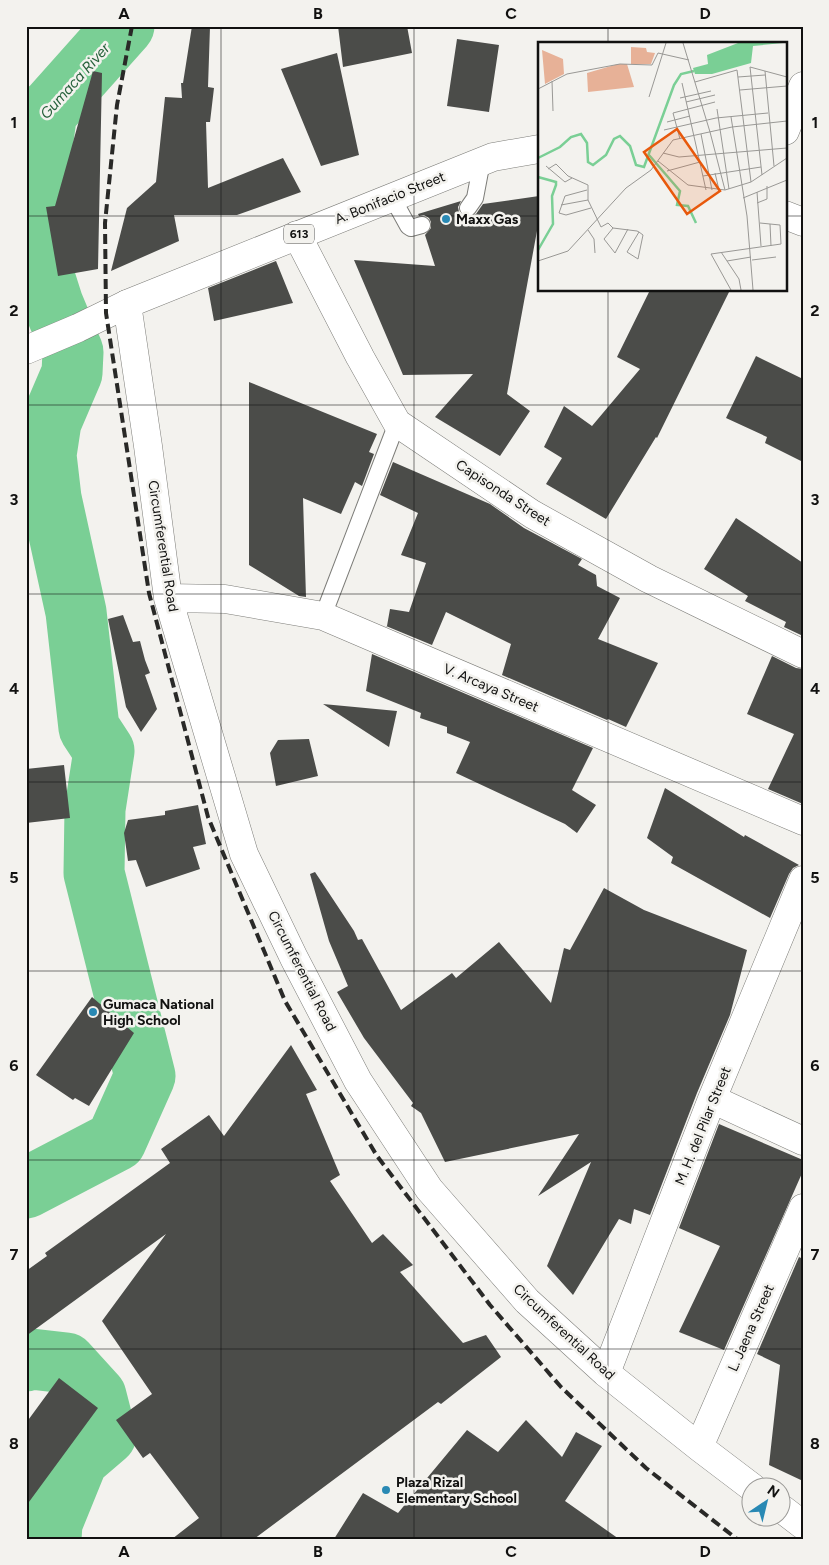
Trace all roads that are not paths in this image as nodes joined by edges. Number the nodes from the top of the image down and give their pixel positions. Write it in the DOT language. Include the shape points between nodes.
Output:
graph roads {
  1 [pos="803,86"];
  2 [pos="786,128"];
  3 [pos="538,149"];
  4 [pos="482,161"];
  5 [pos="392,197"];
  6 [pos="468,208"];
  7 [pos="786,215"];
  8 [pos="803,222"];
  9 [pos="422,225"];
  10 [pos="298,235"];
  11 [pos="127,304"];
  12 [pos="26,350"];
  13 [pos="397,423"];
  14 [pos="168,598"];
  15 [pos="323,616"];
  16 [pos="803,654"];
  17 [pos="803,821"];
  18 [pos="803,880"];
  19 [pos="712,1099"];
  20 [pos="803,1141"];
  21 [pos="803,1208"];
  22 [pos="606,1373"];
  23 [pos="699,1447"];
  24 [pos="742,1480"];
  25 [pos="792,1517"];
  26 [pos="803,1525"];
  1 -- 2 [label="street"];
  3 -- 4 [label="street, A. Bonifacio Street / 613" via="493,156"];
  4 -- 5 [label="street, A. Bonifacio Street / 613"];
  4 -- 6 [label="lane" via="475,198"];
  5 -- 9 [label="lane" via="408,226"];
  5 -- 10 [label="street, A. Bonifacio Street / 613"];
  7 -- 8 [label="street"];
  10 -- 11 [label="street, A. Bonifacio Street / 613"];
  10 -- 13 [label="street, Capisonda Street"];
  11 -- 12 [label="street, A. Bonifacio Street / 613"];
  11 -- 14 [label="street, Circumferential Road"];
  13 -- 15 [label="lane"];
  13 -- 16 [label="street, Capisonda Street" via="532,514 649,579"];
  14 -- 15 [label="street, V. Arcaya Street" via="225,600"];
  14 -- 22 [label="street, Circumferential Road" via="244,854 358,1081 429,1189 527,1301"];
  15 -- 17 [label="street, V. Arcaya Street"];
  18 -- 19 [label="street, M. H. del Pilar Street"];
  19 -- 20 [label="street"];
  19 -- 22 [label="street, M. H. del Pilar Street"];
  21 -- 23 [label="street, L. Jaena Street"];
  22 -- 23 [label="street, Circumferential Road"];
  23 -- 24 [label="street, Circumferential Road"];
  25 -- 26 [label="street"];
}
